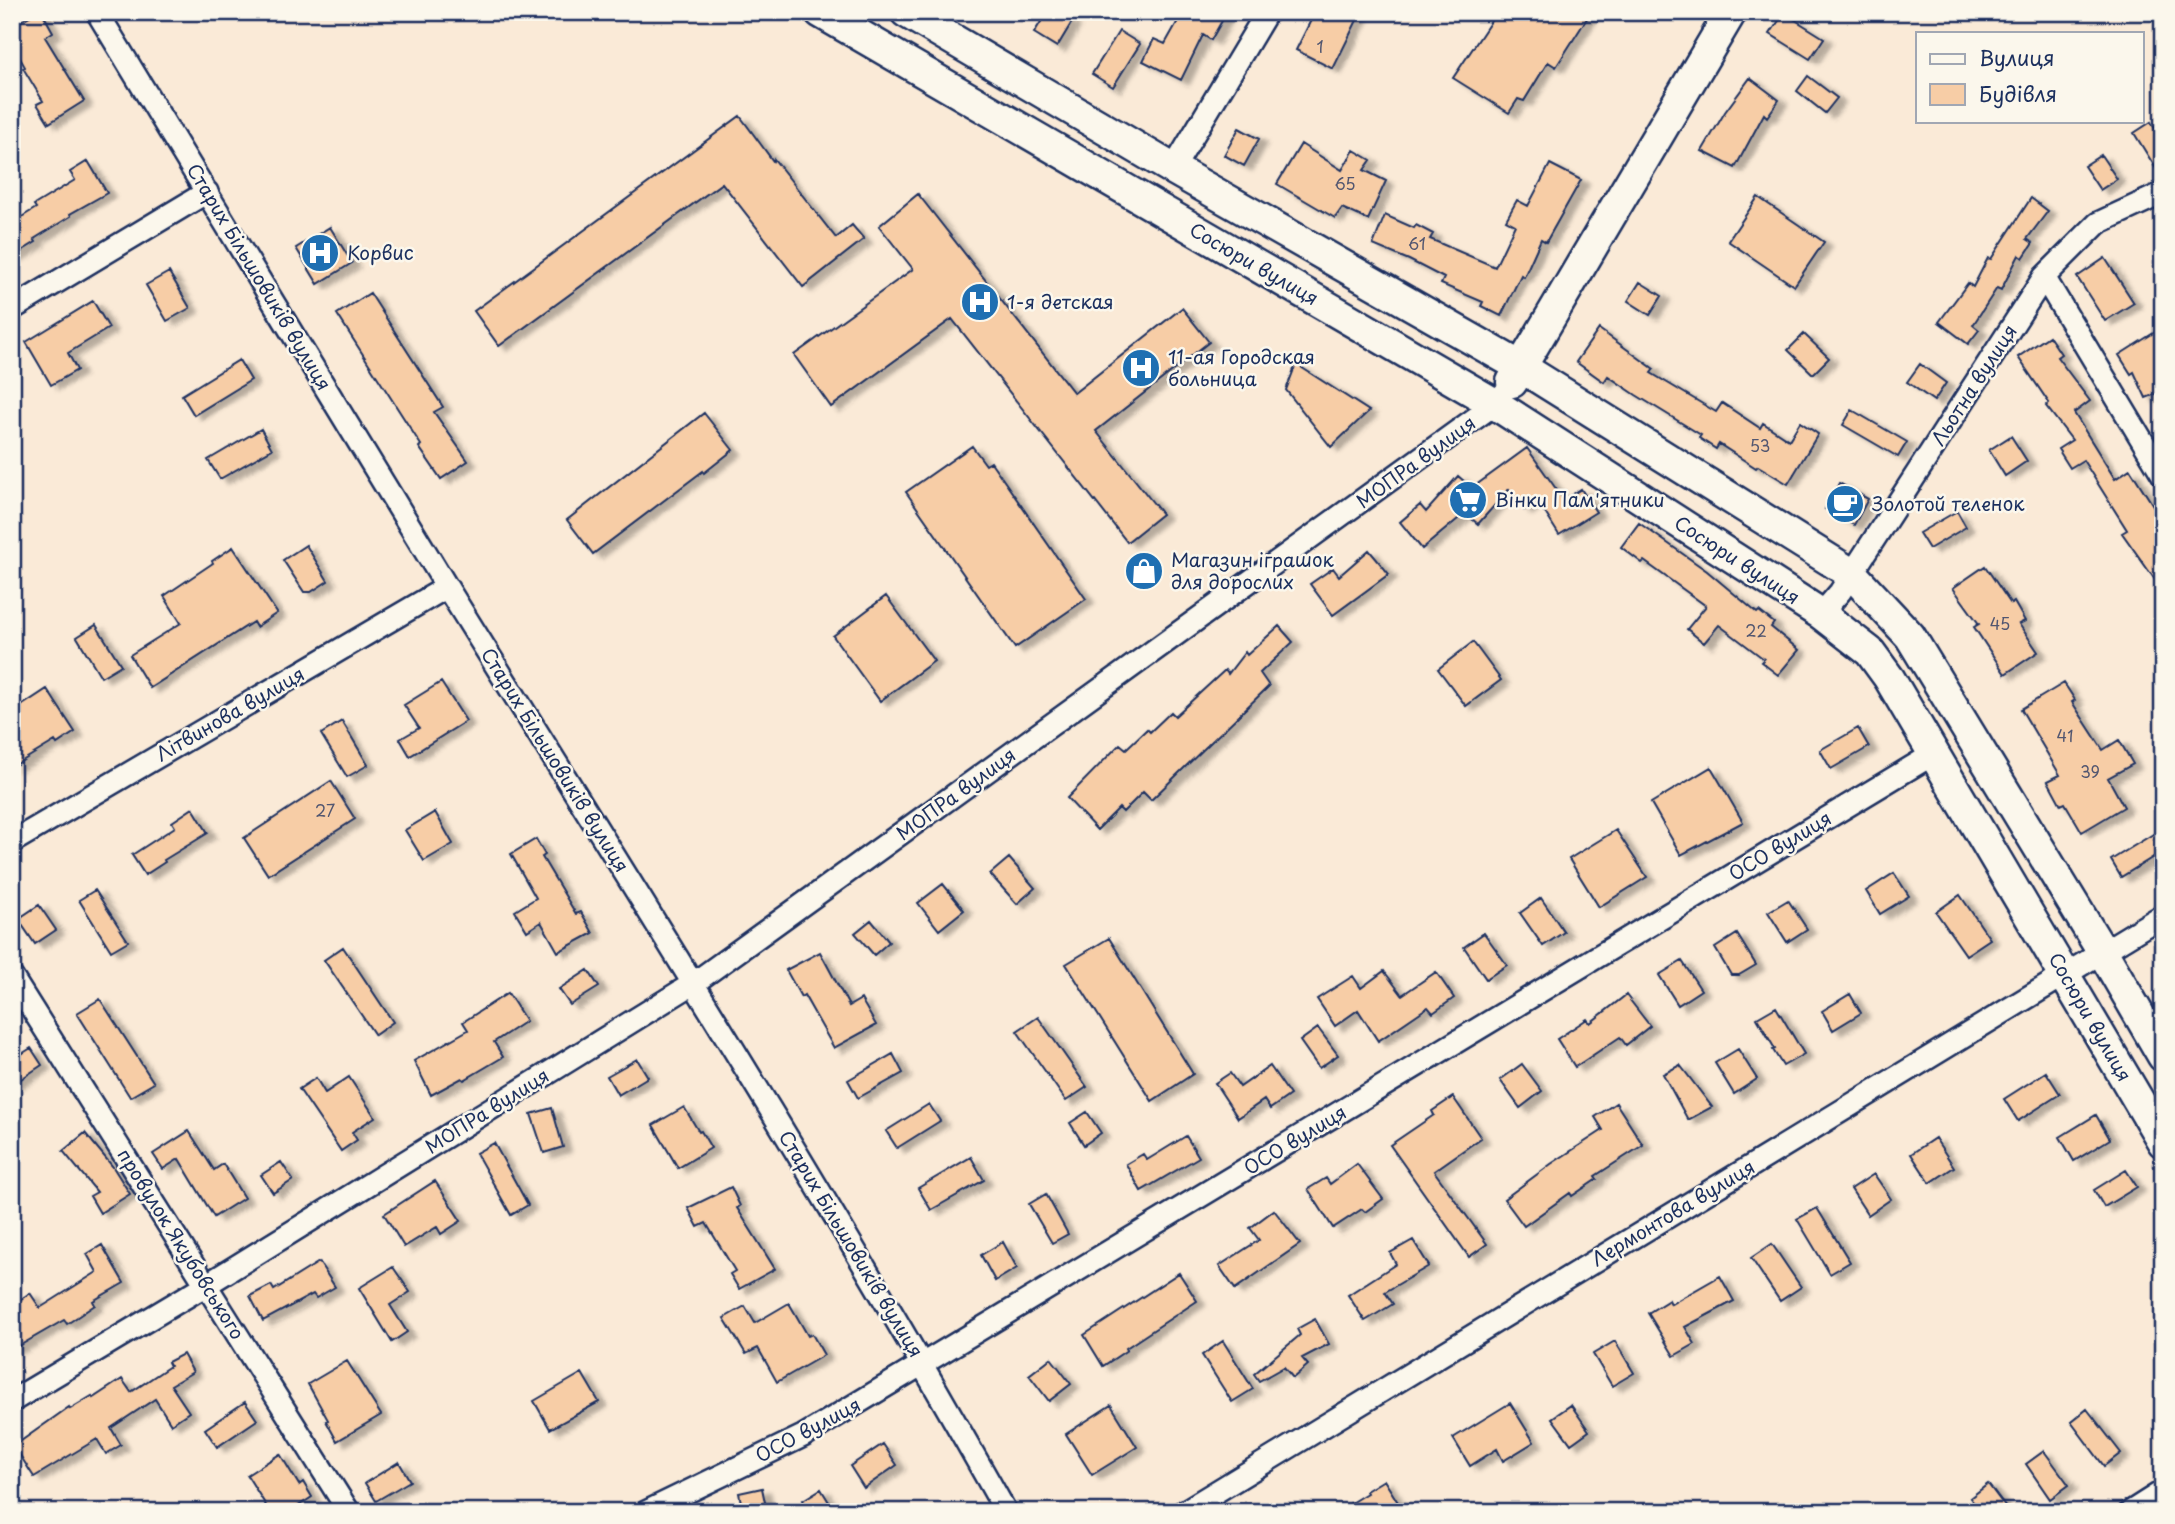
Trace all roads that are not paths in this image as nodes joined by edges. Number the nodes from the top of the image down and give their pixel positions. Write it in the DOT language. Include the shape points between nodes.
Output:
graph roads {
  1 [pos="97,12"];
  2 [pos="820,12"];
  3 [pos="906,12"];
  4 [pos="1267,12"];
  5 [pos="1731,12"];
  6 [pos="1173,169"];
  7 [pos="207,192"];
  8 [pos="2163,193"];
  9 [pos="2044,277"];
  10 [pos="12,309"];
  11 [pos="1509,384"];
  12 [pos="2163,475"];
  13 [pos="1853,574"];
  14 [pos="447,587"];
  15 [pos="1821,614"];
  16 [pos="1935,753"];
  17 [pos="12,842"];
  18 [pos="2163,915"];
  19 [pos="2102,951"];
  20 [pos="2064,974"];
  21 [pos="12,977"];
  22 [pos="694,983"];
  23 [pos="2163,1056"];
  24 [pos="2163,1142"];
  25 [pos="206,1285"];
  26 [pos="924,1365"];
  27 [pos="12,1401"];
  28 [pos="2163,1491"];
  29 [pos="349,1512"];
  30 [pos="646,1512"];
  31 [pos="1006,1512"];
  32 [pos="1183,1512"];
  33 [pos="2130,1512"];
  1 -- 7 [label="street, Старих Більшовиків вулиця"];
  2 -- 11 [label="street, Сосюри вулиця"];
  3 -- 6 [label="street, Сосюри вулиця"];
  4 -- 6 [label="street"];
  5 -- 11 [label="street, МОПРа вулиця"];
  6 -- 11 [label="street, Сосюри вулиця"];
  7 -- 10 [label="street"];
  7 -- 14 [label="street, Старих Більшовиків вулиця"];
  8 -- 9 [label="street, Льотна вулиця" via="2098,223"];
  9 -- 12 [label="street"];
  9 -- 13 [label="street, Льотна вулиця"];
  11 -- 13 [label="street, Сосюри вулиця"];
  11 -- 15 [label="street, Сосюри вулиця"];
  11 -- 22 [label="street, МОПРа вулиця"];
  13 -- 15 [label="street, Льотна вулиця"];
  13 -- 19 [label="street, Сосюри вулиця" via="1910,636"];
  14 -- 17 [label="street, Літвинова вулиця"];
  14 -- 22 [label="street, Старих Більшовиків вулиця"];
  15 -- 16 [label="street, Сосюри вулиця" via="1870,652"];
  16 -- 20 [label="street, Сосюри вулиця"];
  16 -- 26 [label="street, ОСО вулиця"];
  18 -- 19 [label="street, Лермонтова вулиця"];
  19 -- 20 [label="street, Лермонтова вулиця"];
  19 -- 23 [label="street, Сосюри вулиця"];
  20 -- 24 [label="street, Сосюри вулиця"];
  20 -- 32 [label="street, Лермонтова вулиця"];
  21 -- 25 [label="street, провулок Якубовського"];
  22 -- 25 [label="street, МОПРа вулиця"];
  22 -- 26 [label="street, Старих Більшовиків вулиця"];
  25 -- 27 [label="street, МОПРа вулиця"];
  25 -- 29 [label="street, провулок Якубовського"];
  26 -- 30 [label="street, ОСО вулиця" via="803,1436"];
  26 -- 31 [label="street, Старих Більшовиків вулиця"];
  28 -- 33 [label="street"];
}
